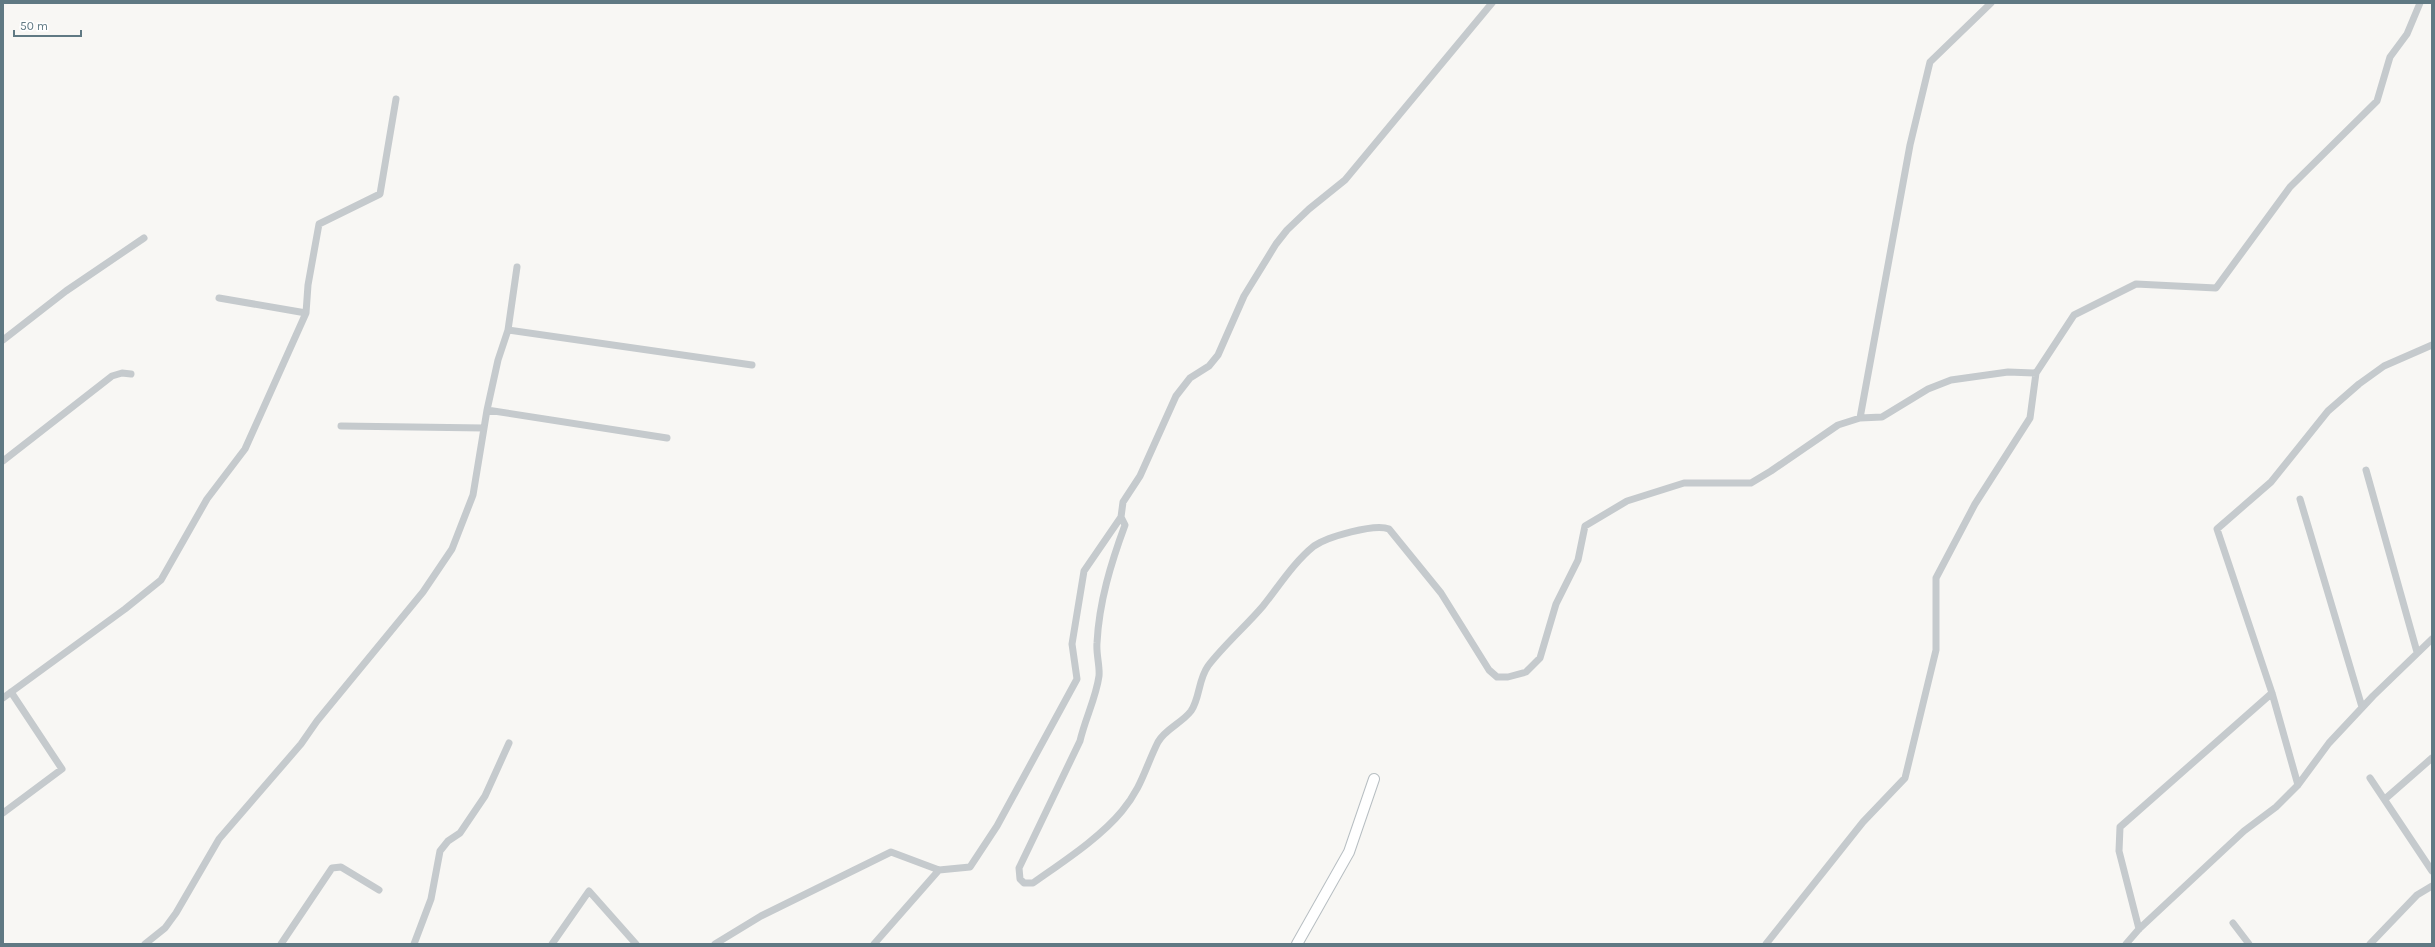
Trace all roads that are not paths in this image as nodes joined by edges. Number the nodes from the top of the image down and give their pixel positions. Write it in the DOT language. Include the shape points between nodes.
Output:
graph roads {
  1 [pos="1492,3"];
  2 [pos="1991,3"];
  3 [pos="2420,3"];
  4 [pos="396,99"];
  5 [pos="144,238"];
  6 [pos="517,267"];
  7 [pos="219,298"];
  8 [pos="306,313"];
  9 [pos="508,330"];
  10 [pos="3,340"];
  11 [pos="2432,345"];
  12 [pos="752,365"];
  13 [pos="2036,373"];
  14 [pos="131,374"];
  15 [pos="487,410"];
  16 [pos="1860,418"];
  17 [pos="341,426"];
  18 [pos="484,428"];
  19 [pos="667,438"];
  20 [pos="3,461"];
  21 [pos="2366,470"];
  22 [pos="2300,500"];
  23 [pos="1121,517"];
  24 [pos="2432,639"];
  25 [pos="2417,652"];
  26 [pos="11,692"];
  27 [pos="2272,692"];
  28 [pos="3,697"];
  29 [pos="2362,707"];
  30 [pos="509,743"];
  31 [pos="2432,758"];
  32 [pos="2370,778"];
  33 [pos="1374,779"];
  34 [pos="2298,785"];
  35 [pos="2385,798"];
  36 [pos="3,813"];
  37 [pos="939,870"];
  38 [pos="2432,871"];
  39 [pos="2432,886"];
  40 [pos="379,890"];
  41 [pos="2233,924"];
  42 [pos="2139,929"];
  43 [pos="145,944"];
  44 [pos="281,944"];
  45 [pos="414,944"];
  46 [pos="552,944"];
  47 [pos="636,944"];
  48 [pos="715,944"];
  49 [pos="874,944"];
  50 [pos="1297,944"];
  51 [pos="1766,944"];
  52 [pos="2126,944"];
  53 [pos="2249,944"];
  54 [pos="2370,944"];
  1 -- 23 [label="street" via="1345,180 1309,209 1276,244 1244,296 1218,355 1209,366 1190,378 1176,396 1140,476 1123,502"];
  2 -- 16 [label="street" via="1930,62 1910,145"];
  3 -- 13 [label="street" via="2407,34 2390,57 2377,101 2290,187 2216,288 2136,284 2074,315"];
  4 -- 8 [label="street" via="380,194 319,224 308,285"];
  5 -- 10 [label="street" via="66,291"];
  6 -- 9 [label="street"];
  7 -- 8 [label="street"];
  8 -- 26 [label="street" via="245,449 207,500 158,584"];
  9 -- 12 [label="street"];
  9 -- 15 [label="street" via="498,360"];
  11 -- 27 [label="street" via="2384,366 2359,384 2328,411 2271,482 2217,529"];
  13 -- 16 [label="street" via="2008,372 1951,380 1928,389 1882,417"];
  13 -- 51 [label="street" via="2030,418 1975,504 1936,578 1936,650 1905,778 1863,822"];
  14 -- 20 [label="street" via="112,376"];
  15 -- 18 [label="street"];
  15 -- 19 [label="street"];
  16 -- 23 [label="street" via="1838,425 1751,483 1684,483 1627,500 1584,526 1578,560 1556,604 1540,658 1526,672 1508,677 1497,677 1489,670 1441,593 1389,529 1374,528 1329,538 1303,556 1208,666 1200,680 1196,702 1191,711 1158,741 1140,786 1122,812 1086,844 1033,883 1024,883 1020,879 1019,868 1080,741 1097,687 1099,675 1096,644 1107,574 1125,525"];
  17 -- 18 [label="street"];
  18 -- 43 [label="street" via="473,495 452,549 423,592 322,715 302,744 219,839 176,913 165,928"];
  21 -- 25 [label="street"];
  22 -- 29 [label="street"];
  23 -- 37 [label="street" via="1084,571 1072,644 1077,679 997,826 970,867"];
  24 -- 25 [label="street"];
  25 -- 29 [label="street"];
  26 -- 28 [label="street"];
  26 -- 36 [label="street" via="62,769"];
  27 -- 34 [label="street"];
  27 -- 42 [label="street" via="2120,827 2119,851"];
  29 -- 34 [label="street" via="2329,743"];
  30 -- 45 [label="street" via="485,796 460,833 448,841 440,851 431,899"];
  31 -- 35 [label="street"];
  32 -- 35 [label="street"];
  33 -- 50 [label="street" via="1349,852"];
  34 -- 42 [label="street" via="2276,807 2244,831"];
  35 -- 38 [label="street"];
  37 -- 48 [label="street" via="890,852 761,916"];
  37 -- 49 [label="street"];
  39 -- 54 [label="street" via="2417,895"];
  40 -- 44 [label="street" via="342,867 332,868"];
  41 -- 53 [label="street"];
  42 -- 52 [label="street"];
  46 -- 47 [label="street" via="589,891"];
}
